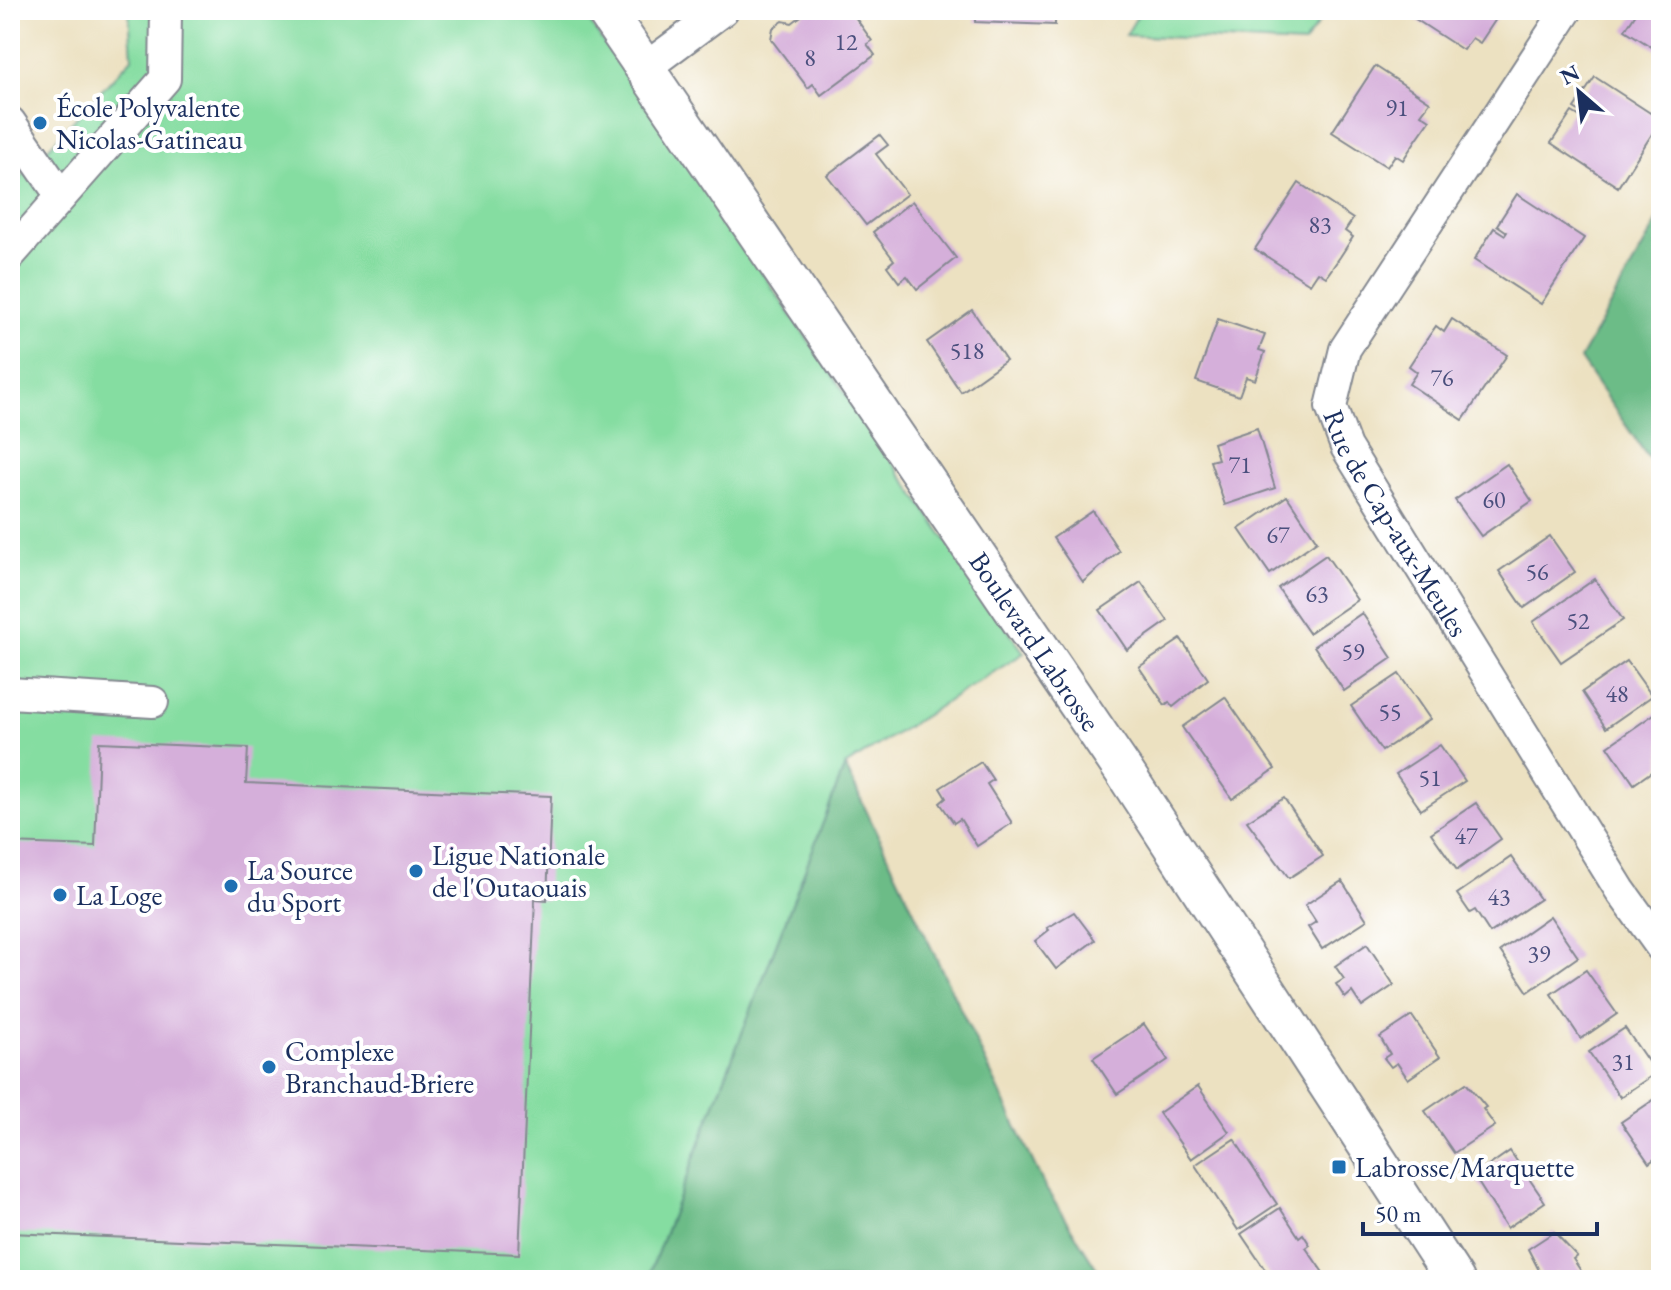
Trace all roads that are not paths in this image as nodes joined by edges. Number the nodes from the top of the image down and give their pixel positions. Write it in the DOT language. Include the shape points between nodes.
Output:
graph roads {
  1 [pos="166,10"];
  2 [pos="605,10"];
  3 [pos="723,10"];
  4 [pos="1567,10"];
  5 [pos="645,68"];
  6 [pos="10,122"];
  7 [pos="61,196"];
  8 [pos="10,255"];
  9 [pos="10,693"];
  10 [pos="153,702"];
  11 [pos="1661,947"];
  12 [pos="1455,1280"];
  1 -- 7 [label="street" via="165,79"];
  2 -- 5 [label="main road, Boulevard Labrosse"];
  3 -- 5 [label="street"];
  4 -- 11 [label="street, Rue de Cap-aux-Meules" via="1345,349 1331,407 1346,447 1620,890"];
  5 -- 12 [label="main road, Boulevard Labrosse" via="1125,773"];
  6 -- 7 [label="street"];
  7 -- 8 [label="street"];
  9 -- 10 [label="street"];
}
